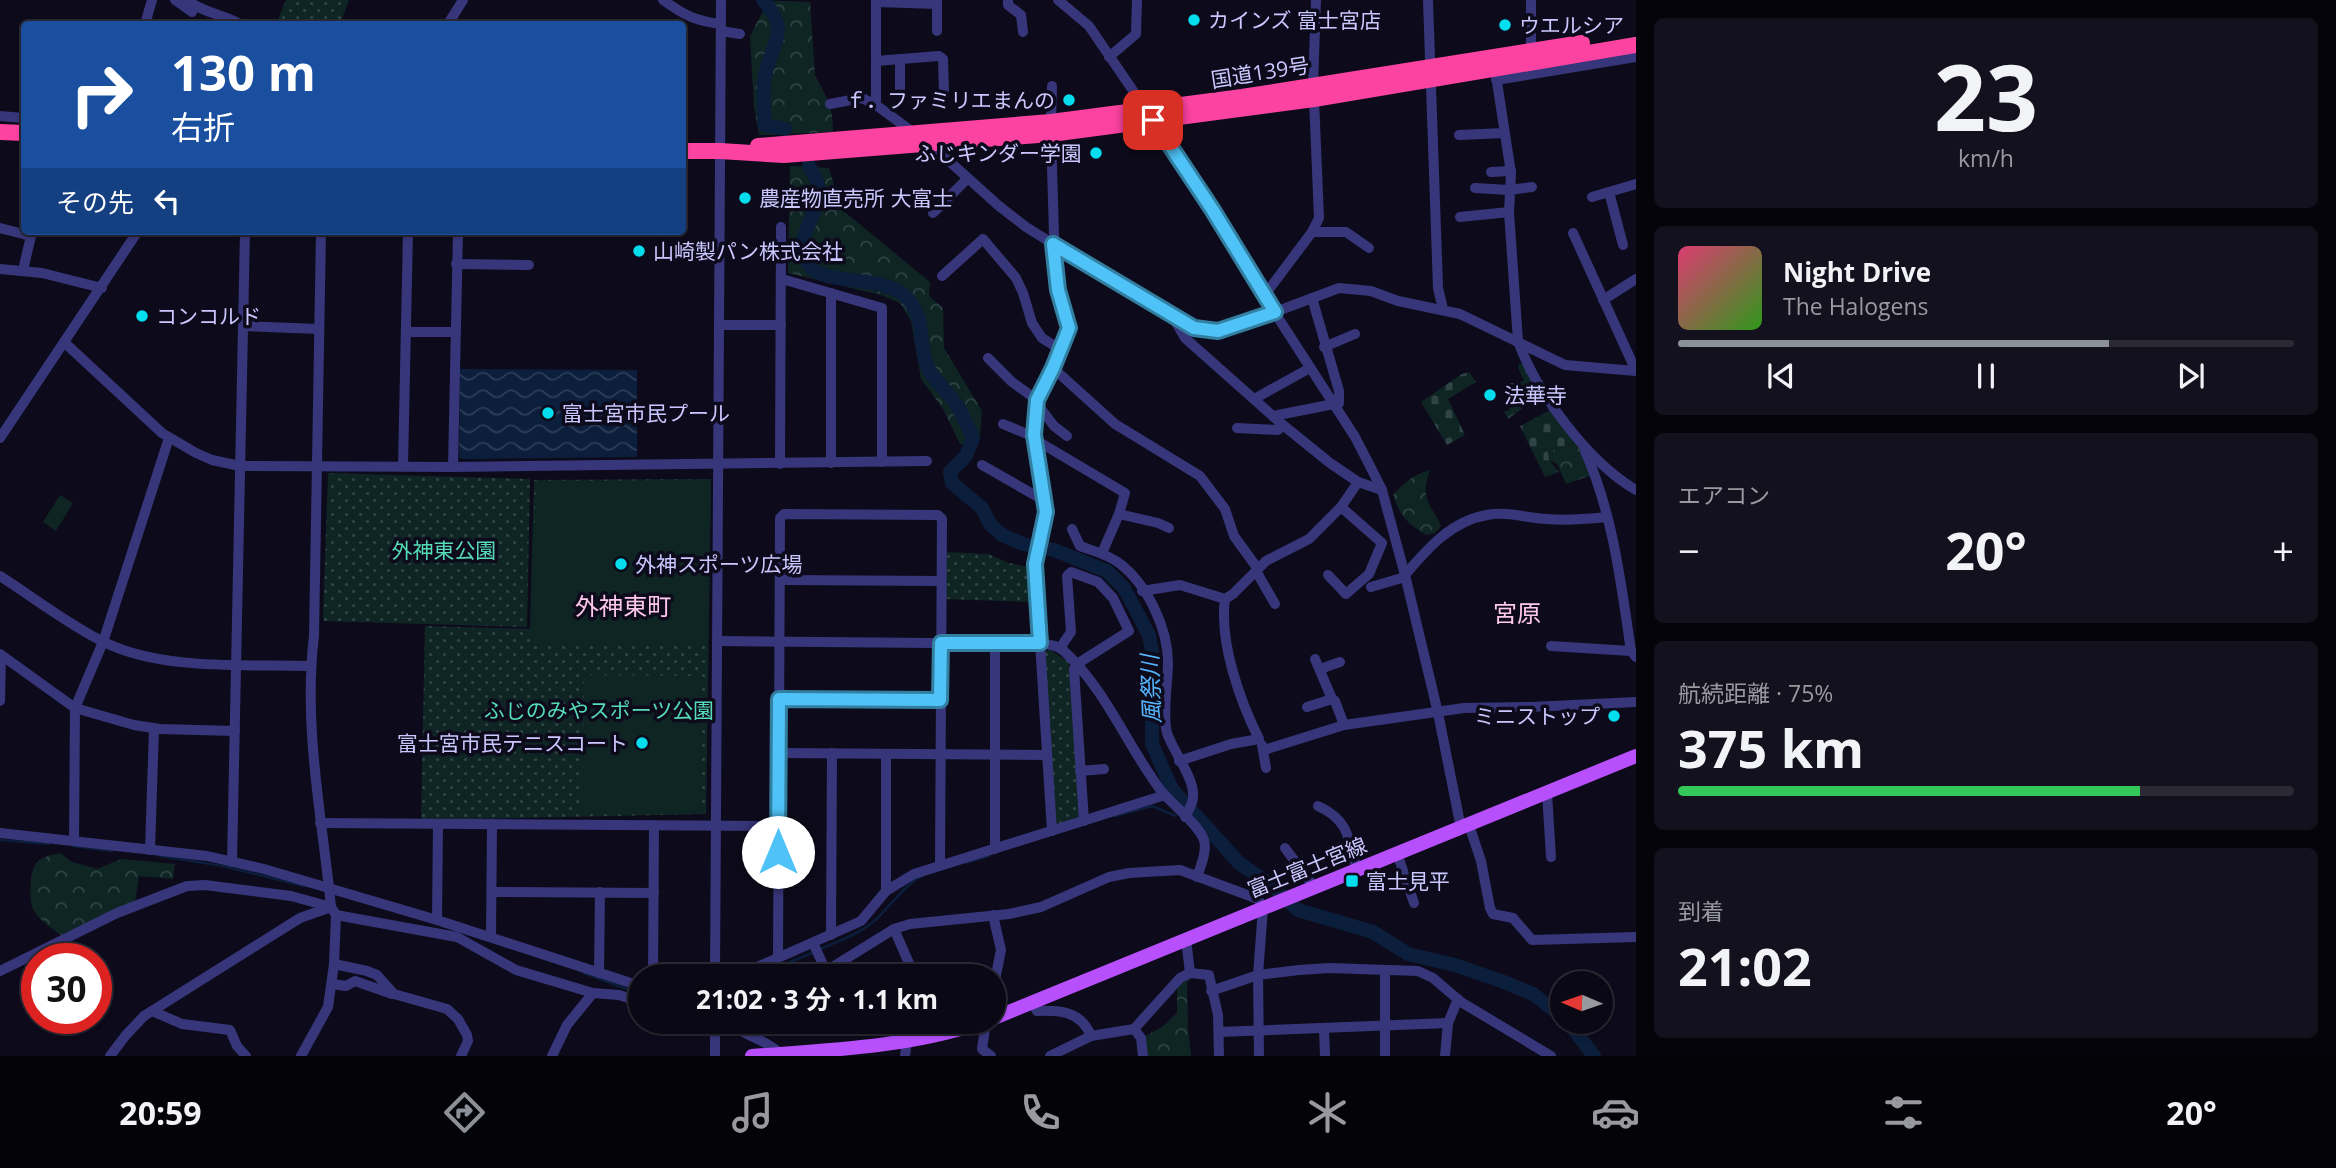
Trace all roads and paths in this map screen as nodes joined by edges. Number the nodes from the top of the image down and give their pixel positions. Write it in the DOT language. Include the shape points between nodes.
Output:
graph roads {
  1 [pos="152,0"];
  2 [pos="175,0"];
  3 [pos="187,0"];
  4 [pos="463,0"];
  5 [pos="663,0"];
  6 [pos="721,0"];
  7 [pos="1008,0"];
  8 [pos="1058,0"];
  9 [pos="1137,0"];
  10 [pos="1316,0"];
  11 [pos="1428,0"];
  12 [pos="1531,0"];
  13 [pos="876,1"];
  14 [pos="937,2"];
  15 [pos="684,20"];
  16 [pos="146,21"];
  17 [pos="214,21"];
  18 [pos="235,21"];
  19 [pos="450,21"];
  20 [pos="721,28"];
  21 [pos="937,31"];
  22 [pos="1023,32"];
  23 [pos="740,34"];
  24 [pos="1636,35"];
  25 [pos="1636,45"];
  26 [pos="1531,51"];
  27 [pos="1109,57"];
  28 [pos="1636,57"];
  29 [pos="900,59"];
  30 [pos="876,61"];
  31 [pos="1431,73"];
  32 [pos="1495,74"];
  33 [pos="1052,86"];
  34 [pos="1314,92"];
  35 [pos="944,93"];
  36 [pos="900,94"];
  37 [pos="830,104"];
  38 [pos="876,105"];
  39 [pos="1149,115"];
  40 [pos="0,116"];
  41 [pos="21,118"];
  42 [pos="1051,128"];
  43 [pos="0,132"];
  44 [pos="21,133"];
  45 [pos="1505,133"];
  46 [pos="916,134"];
  47 [pos="1459,135"];
  48 [pos="930,144"];
  49 [pos="686,151"];
  50 [pos="720,151"];
  51 [pos="1511,171"];
  52 [pos="1491,172"];
  53 [pos="967,179"];
  54 [pos="1636,184"];
  55 [pos="1532,187"];
  56 [pos="1475,188"];
  57 [pos="1509,190"];
  58 [pos="1609,192"];
  59 [pos="1592,197"];
  60 [pos="1508,212"];
  61 [pos="933,213"];
  62 [pos="1460,217"];
  63 [pos="782,227"];
  64 [pos="0,228"];
  65 [pos="1312,232"];
  66 [pos="21,233"];
  67 [pos="1573,233"];
  68 [pos="27,235"];
  69 [pos="135,235"];
  70 [pos="245,235"];
  71 [pos="321,235"];
  72 [pos="408,235"];
  73 [pos="458,235"];
  74 [pos="1053,244"];
  75 [pos="1623,245"];
  76 [pos="1369,248"];
  77 [pos="457,264"];
  78 [pos="529,265"];
  79 [pos="0,269"];
  80 [pos="23,270"];
  81 [pos="942,276"];
  82 [pos="782,279"];
  83 [pos="1636,279"];
  84 [pos="102,288"];
  85 [pos="831,293"];
  86 [pos="1264,296"];
  87 [pos="1312,298"];
  88 [pos="1603,300"];
  89 [pos="1443,309"];
  90 [pos="1275,312"];
  91 [pos="1174,319"];
  92 [pos="719,325"];
  93 [pos="781,325"];
  94 [pos="243,327"];
  95 [pos="319,330"];
  96 [pos="406,332"];
  97 [pos="455,332"];
  98 [pos="1355,334"];
  99 [pos="1518,341"];
  100 [pos="65,343"];
  101 [pos="1324,346"];
  102 [pos="1061,350"];
  103 [pos="988,358"];
  104 [pos="1053,368"];
  105 [pos="1310,368"];
  106 [pos="1254,399"];
  107 [pos="1038,403"];
  108 [pos="1333,404"];
  109 [pos="1273,416"];
  110 [pos="1003,424"];
  111 [pos="1283,425"];
  112 [pos="1237,428"];
  113 [pos="1067,436"];
  114 [pos="169,438"];
  115 [pos="1034,438"];
  116 [pos="0,439"];
  117 [pos="1583,446"];
  118 [pos="927,461"];
  119 [pos="882,462"];
  120 [pos="831,463"];
  121 [pos="780,464"];
  122 [pos="719,465"];
  123 [pos="982,465"];
  124 [pos="240,466"];
  125 [pos="317,466"];
  126 [pos="403,467"];
  127 [pos="453,467"];
  128 [pos="1358,482"];
  129 [pos="1382,490"];
  130 [pos="1636,490"];
  131 [pos="1045,500"];
  132 [pos="1341,507"];
  133 [pos="1119,514"];
  134 [pos="1607,517"];
  135 [pos="1169,528"];
  136 [pos="1072,529"];
  137 [pos="1102,554"];
  138 [pos="1257,570"];
  139 [pos="1328,575"];
  140 [pos="0,576"];
  141 [pos="1405,576"];
  142 [pos="780,580"];
  143 [pos="941,581"];
  144 [pos="1371,587"];
  145 [pos="1142,591"];
  146 [pos="1225,599"];
  147 [pos="1275,604"];
  148 [pos="718,641"];
  149 [pos="103,642"];
  150 [pos="780,642"];
  151 [pos="941,643"];
  152 [pos="995,643"];
  153 [pos="1040,643"];
  154 [pos="1551,646"];
  155 [pos="1060,648"];
  156 [pos="1,654"];
  157 [pos="1634,654"];
  158 [pos="1340,662"];
  159 [pos="237,664"];
  160 [pos="1077,664"];
  161 [pos="310,666"];
  162 [pos="779,699"];
  163 [pos="1332,699"];
  164 [pos="940,700"];
  165 [pos="0,701"];
  166 [pos="1636,702"];
  167 [pos="1307,707"];
  168 [pos="75,708"];
  169 [pos="1438,713"];
  170 [pos="1344,725"];
  171 [pos="154,728"];
  172 [pos="235,732"];
  173 [pos="1261,745"];
  174 [pos="779,753"];
  175 [pos="832,753"];
  176 [pos="886,754"];
  177 [pos="940,754"];
  178 [pos="995,754"];
  179 [pos="1046,755"];
  180 [pos="1636,756"];
  181 [pos="1180,761"];
  182 [pos="1266,768"];
  183 [pos="1104,769"];
  184 [pos="1080,771"];
  185 [pos="1547,793"];
  186 [pos="1165,795"];
  187 [pos="1318,806"];
  188 [pos="1185,816"];
  189 [pos="1084,821"];
  190 [pos="320,823"];
  191 [pos="438,824"];
  192 [pos="492,824"];
  193 [pos="654,825"];
  194 [pos="717,825"];
  195 [pos="779,826"];
  196 [pos="1465,826"];
  197 [pos="1052,831"];
  198 [pos="0,833"];
  199 [pos="74,841"];
  200 [pos="1285,848"];
  201 [pos="995,849"];
  202 [pos="150,850"];
  203 [pos="1397,853"];
  204 [pos="1551,857"];
  205 [pos="232,862"];
  206 [pos="940,866"];
  207 [pos="1357,870"];
  208 [pos="1197,877"];
  209 [pos="329,887"];
  210 [pos="1315,888"];
  211 [pos="492,891"];
  212 [pos="886,891"];
  213 [pos="600,892"];
  214 [pos="654,892"];
  215 [pos="1414,902"];
  216 [pos="1270,905"];
  217 [pos="333,911"];
  218 [pos="993,915"];
  219 [pos="437,920"];
  220 [pos="894,929"];
  221 [pos="831,935"];
  222 [pos="491,937"];
  223 [pos="1636,937"];
  224 [pos="1186,939"];
  225 [pos="813,943"];
  226 [pos="778,958"];
  227 [pos="334,964"];
  228 [pos="653,964"];
  229 [pos="715,964"];
  230 [pos="764,964"];
  231 [pos="820,964"];
  232 [pos="839,964"];
  233 [pos="909,964"];
  234 [pos="998,964"];
  235 [pos="1385,970"];
  236 [pos="0,971"];
  237 [pos="599,973"];
  238 [pos="1190,973"];
  239 [pos="1258,975"];
  240 [pos="622,980"];
  241 [pos="628,982"];
  242 [pos="332,984"];
  243 [pos="1211,991"];
  244 [pos="593,993"];
  245 [pos="394,994"];
  246 [pos="619,995"];
  247 [pos="628,998"];
  248 [pos="1458,999"];
  249 [pos="1032,1002"];
  250 [pos="152,1011"];
  251 [pos="1006,1013"];
  252 [pos="1448,1023"];
  253 [pos="1386,1026"];
  254 [pos="1324,1028"];
  255 [pos="1134,1029"];
  256 [pos="1259,1030"];
  257 [pos="1219,1032"];
  258 [pos="715,1034"];
  259 [pos="748,1034"];
  260 [pos="947,1034"];
  261 [pos="984,1034"];
  262 [pos="1091,1036"];
  263 [pos="906,1049"];
  264 [pos="868,1051"];
  265 [pos="1063,1053"];
  266 [pos="789,1054"];
  267 [pos="110,1056"];
  268 [pos="246,1056"];
  269 [pos="301,1056"];
  270 [pos="461,1056"];
  271 [pos="552,1056"];
  272 [pos="715,1056"];
  273 [pos="752,1056"];
  274 [pos="990,1056"];
  275 [pos="1050,1056"];
  276 [pos="1143,1056"];
  277 [pos="1219,1056"];
  278 [pos="1259,1056"];
  279 [pos="1325,1056"];
  280 [pos="1385,1056"];
  281 [pos="1445,1056"];
  282 [pos="1551,1056"];
  1 -- 16 [label="street"];
  2 -- 17 [label="street" via="195,15"];
  3 -- 18 [label="street"];
  4 -- 19 [label="street"];
  5 -- 15 [label="street"];
  6 -- 20 [label="street"];
  7 -- 22 [label="street" via="1021,15"];
  8 -- 27 [label="street" via="1089,26"];
  9 -- 27 [label="street" via="1136,34"];
  10 -- 34 [label="street"];
  11 -- 31 [label="street"];
  12 -- 26 [label="street"];
  13 -- 14 [label="street"];
  13 -- 30 [label="street"];
  14 -- 21 [label="street"];
  15 -- 20 [label="street"];
  20 -- 23 [label="street"];
  20 -- 50 [label="street"];
  24 -- 26 [label="highway, 国道139号"];
  25 -- 32 [label="highway, 国道139号"];
  26 -- 31 [label="highway, 国道139号"];
  27 -- 39 [label="street"];
  28 -- 32 [label="street"];
  29 -- 30 [label="street"];
  29 -- 35 [label="street" via="943,59"];
  29 -- 36 [label="street"];
  30 -- 38 [label="street"];
  31 -- 32 [label="highway, 国道139号"];
  31 -- 34 [label="highway, 国道139号"];
  31 -- 89 [label="street" via="1438,288"];
  32 -- 45 [label="street"];
  33 -- 42 [label="street"];
  34 -- 39 [label="highway, 国道139号"];
  34 -- 65 [label="street" via="1319,218"];
  37 -- 38 [label="street" via="862,98"];
  38 -- 46 [label="street"];
  39 -- 42 [label="highway, 国道139号"];
  39 -- 86 [label="street"];
  40 -- 41 [label="street"];
  42 -- 46 [label="highway, 国道139号"];
  42 -- 48 [label="highway, 国道139号"];
  42 -- 74 [label="street"];
  43 -- 44 [label="highway"];
  45 -- 47 [label="street"];
  45 -- 51 [label="street"];
  46 -- 50 [label="highway, 国道139号" via="783,142"];
  48 -- 50 [label="highway, 国道139号" via="783,155"];
  48 -- 53 [label="street"];
  49 -- 50 [label="highway, 国道139号"];
  50 -- 92 [label="street"];
  51 -- 52 [label="street"];
  51 -- 57 [label="street"];
  53 -- 61 [label="street"];
  53 -- 74 [label="street"];
  54 -- 58 [label="street"];
  55 -- 57 [label="street"];
  56 -- 57 [label="street"];
  57 -- 60 [label="street"];
  58 -- 59 [label="street"];
  58 -- 75 [label="street"];
  60 -- 62 [label="street"];
  60 -- 99 [label="street"];
  63 -- 82 [label="street"];
  64 -- 66 [label="street"];
  65 -- 76 [label="street" via="1346,232"];
  65 -- 86 [label="street"];
  67 -- 88 [label="street"];
  68 -- 80 [label="street" via="31,236"];
  69 -- 84 [label="street"];
  70 -- 94 [label="street"];
  71 -- 95 [label="street"];
  72 -- 96 [label="street"];
  73 -- 77 [label="street"];
  74 -- 91 [label="street"];
  74 -- 102 [label="street" via="1058,290 1069,328"];
  77 -- 78 [label="street"];
  77 -- 97 [label="street"];
  79 -- 80 [label="street"];
  80 -- 84 [label="street"];
  81 -- 102 [label="street" via="983,239 1016,278 1042,338"];
  82 -- 85 [label="street"];
  82 -- 93 [label="street"];
  83 -- 88 [label="street"];
  84 -- 100 [label="street"];
  85 -- 119 [label="street" via="882,308"];
  85 -- 120 [label="street"];
  86 -- 90 [label="street"];
  87 -- 89 [label="street" via="1339,288 1371,290"];
  87 -- 90 [label="street"];
  87 -- 101 [label="street"];
  88 -- 99 [label="street" via="1636,371 1565,365"];
  89 -- 99 [label="street"];
  90 -- 91 [label="street" via="1218,331"];
  90 -- 105 [label="street"];
  91 -- 106 [label="street" via="1185,338"];
  92 -- 93 [label="street"];
  92 -- 122 [label="street"];
  93 -- 121 [label="street"];
  94 -- 95 [label="street"];
  94 -- 124 [label="street"];
  95 -- 125 [label="street"];
  96 -- 97 [label="street"];
  96 -- 126 [label="street"];
  97 -- 127 [label="street"];
  98 -- 101 [label="street"];
  99 -- 117 [label="street" via="1526,363"];
  100 -- 114 [label="street"];
  100 -- 116 [label="street"];
  101 -- 108 [label="street" via="1339,391 1339,403"];
  102 -- 104 [label="street"];
  103 -- 107 [label="street"];
  104 -- 107 [label="street"];
  104 -- 138 [label="street" via="1115,424 1200,476 1225,509 1234,536"];
  105 -- 106 [label="street"];
  105 -- 108 [label="street"];
  106 -- 109 [label="street"];
  107 -- 113 [label="street"];
  107 -- 115 [label="street"];
  108 -- 109 [label="street"];
  108 -- 129 [label="street"];
  109 -- 111 [label="street"];
  110 -- 115 [label="street"];
  111 -- 112 [label="street" via="1278,430"];
  111 -- 128 [label="street"];
  114 -- 124 [label="street" via="212,460"];
  114 -- 149 [label="street"];
  115 -- 131 [label="street"];
  115 -- 133 [label="street" via="1125,493"];
  117 -- 130 [label="street"];
  117 -- 134 [label="street"];
  118 -- 119 [label="street"];
  119 -- 120 [label="street"];
  120 -- 121 [label="street"];
  121 -- 122 [label="street"];
  122 -- 127 [label="street"];
  122 -- 148 [label="street"];
  123 -- 131 [label="street"];
  124 -- 125 [label="street"];
  124 -- 159 [label="street"];
  125 -- 126 [label="street"];
  125 -- 161 [label="street"];
  126 -- 127 [label="street"];
  128 -- 129 [label="street"];
  128 -- 132 [label="street"];
  129 -- 141 [label="street"];
  131 -- 153 [label="street" via="1035,564"];
  132 -- 138 [label="street" via="1309,539"];
  132 -- 139 [label="street" via="1382,543 1369,574 1346,594"];
  133 -- 135 [label="street"];
  133 -- 137 [label="street"];
  134 -- 141 [label="street" via="1547,519 1488,514 1446,533"];
  134 -- 157 [label="street"];
  136 -- 137 [label="street" via="1080,546"];
  137 -- 145 [label="street" via="1119,563"];
  138 -- 146 [label="street"];
  138 -- 147 [label="street"];
  140 -- 149 [label="street"];
  141 -- 144 [label="street"];
  141 -- 169 [label="street"];
  142 -- 143 [label="street"];
  142 -- 143 [label="street" via="780,518 784,514 938,515 942,519"];
  142 -- 150 [label="street"];
  143 -- 151 [label="street"];
  145 -- 146 [label="street" via="1180,585"];
  145 -- 181 [label="street" via="1167,642 1166,727"];
  146 -- 173 [label="street" via="1224,628 1231,660"];
  148 -- 150 [label="street"];
  148 -- 194 [label="street"];
  149 -- 159 [label="street" via="176,662"];
  149 -- 168 [label="street"];
  150 -- 151 [label="street"];
  150 -- 162 [label="street"];
  151 -- 152 [label="street"];
  151 -- 164 [label="street"];
  152 -- 153 [label="street"];
  152 -- 178 [label="street"];
  153 -- 155 [label="street"];
  153 -- 179 [label="street"];
  154 -- 157 [label="street"];
  155 -- 160 [label="street"];
  155 -- 160 [label="street" via="1071,632 1067,576 1071,572 1098,582 1113,598 1129,631"];
  156 -- 165 [label="street"];
  156 -- 168 [label="street"];
  158 -- 163 [label="street" via="1318,664"];
  159 -- 161 [label="street"];
  159 -- 172 [label="street"];
  160 -- 184 [label="street"];
  160 -- 186 [label="street"];
  161 -- 190 [label="street"];
  162 -- 164 [label="street"];
  162 -- 174 [label="street"];
  163 -- 167 [label="street"];
  163 -- 170 [label="street"];
  164 -- 177 [label="street"];
  166 -- 169 [label="street" via="1464,708"];
  168 -- 171 [label="street"];
  168 -- 199 [label="street"];
  169 -- 170 [label="street"];
  169 -- 196 [label="street"];
  170 -- 173 [label="street"];
  171 -- 172 [label="street"];
  171 -- 202 [label="street"];
  172 -- 205 [label="street"];
  173 -- 181 [label="street" via="1231,744"];
  173 -- 182 [label="street"];
  174 -- 175 [label="street"];
  174 -- 195 [label="street"];
  175 -- 176 [label="street"];
  175 -- 221 [label="street"];
  176 -- 177 [label="street"];
  176 -- 212 [label="street"];
  177 -- 178 [label="street"];
  177 -- 206 [label="street"];
  178 -- 179 [label="street"];
  178 -- 201 [label="street"];
  179 -- 197 [label="street"];
  180 -- 185 [label="main road, 富士富士宮線"];
  181 -- 188 [label="street" via="1193,790"];
  183 -- 184 [label="street"];
  184 -- 189 [label="street"];
  185 -- 196 [label="main road, 富士富士宮線"];
  185 -- 204 [label="street"];
  186 -- 188 [label="street"];
  186 -- 189 [label="street"];
  187 -- 207 [label="street" via="1339,818 1346,829"];
  188 -- 208 [label="street" via="1204,842"];
  189 -- 197 [label="street"];
  190 -- 191 [label="street"];
  190 -- 209 [label="street"];
  191 -- 192 [label="street"];
  191 -- 219 [label="street"];
  192 -- 193 [label="street"];
  192 -- 211 [label="street"];
  193 -- 194 [label="street"];
  193 -- 214 [label="street"];
  194 -- 195 [label="street"];
  194 -- 229 [label="street"];
  195 -- 226 [label="street"];
  196 -- 203 [label="main road, 富士富士宮線"];
  196 -- 223 [label="street" via="1481,861 1493,914 1513,918 1532,940"];
  197 -- 201 [label="street"];
  198 -- 199 [label="street"];
  199 -- 202 [label="street"];
  200 -- 210 [label="street"];
  201 -- 206 [label="street"];
  202 -- 205 [label="street"];
  203 -- 207 [label="main road, 富士富士宮線"];
  203 -- 215 [label="street"];
  205 -- 209 [label="street"];
  206 -- 212 [label="street" via="914,874"];
  207 -- 210 [label="main road, 富士富士宮線"];
  208 -- 216 [label="street"];
  208 -- 218 [label="street" via="1180,870 1129,873 1041,907"];
  209 -- 217 [label="street"];
  209 -- 219 [label="street"];
  210 -- 216 [label="main road, 富士富士宮線"];
  211 -- 213 [label="street"];
  211 -- 222 [label="street"];
  212 -- 221 [label="street" via="861,921"];
  213 -- 214 [label="street"];
  213 -- 237 [label="street"];
  214 -- 228 [label="street"];
  216 -- 224 [label="main road, 富士富士宮線"];
  216 -- 239 [label="street"];
  217 -- 227 [label="street"];
  217 -- 236 [label="street" via="291,896 187,887 117,913"];
  217 -- 244 [label="street" via="457,937 516,970"];
  217 -- 250 [label="street" via="300,918"];
  218 -- 220 [label="street"];
  218 -- 234 [label="street" via="1001,950"];
  219 -- 222 [label="street"];
  220 -- 232 [label="street"];
  220 -- 233 [label="street"];
  221 -- 225 [label="street"];
  222 -- 237 [label="street"];
  224 -- 238 [label="street"];
  224 -- 249 [label="main road, 富士富士宮線"];
  225 -- 226 [label="street"];
  225 -- 231 [label="street"];
  226 -- 230 [label="street"];
  227 -- 242 [label="street"];
  227 -- 245 [label="street" via="377,975"];
  235 -- 239 [label="street" via="1329,968"];
  235 -- 248 [label="street" via="1424,972"];
  235 -- 253 [label="street"];
  237 -- 240 [label="street"];
  238 -- 243 [label="street" via="1209,975"];
  238 -- 255 [label="street" via="1180,978"];
  239 -- 243 [label="street"];
  239 -- 256 [label="street"];
  240 -- 241 [label="street"];
  240 -- 246 [label="street"];
  242 -- 245 [label="street" via="346,986 355,981"];
  242 -- 269 [label="street" via="328,1006"];
  243 -- 257 [label="street"];
  244 -- 246 [label="street"];
  244 -- 271 [label="street" via="567,1025"];
  245 -- 270 [label="street" via="447,1009 458,1019 468,1041"];
  246 -- 247 [label="street"];
  248 -- 252 [label="street"];
  248 -- 282 [label="street"];
  249 -- 251 [label="main road, 富士富士宮線"];
  249 -- 262 [label="street" via="1037,1011 1061,1010 1084,1022"];
  250 -- 267 [label="street"];
  250 -- 268 [label="street" via="182,1024 230,1030"];
  252 -- 253 [label="street"];
  252 -- 281 [label="street"];
  253 -- 254 [label="street"];
  253 -- 280 [label="street"];
  254 -- 256 [label="street"];
  254 -- 279 [label="street"];
  255 -- 262 [label="street"];
  255 -- 276 [label="street" via="1141,1038"];
  256 -- 257 [label="street"];
  256 -- 278 [label="street"];
  257 -- 277 [label="street"];
  258 -- 272 [label="street"];
  259 -- 266 [label="street"];
  260 -- 263 [label="main road"];
  261 -- 274 [label="street" via="982,1049"];
  262 -- 265 [label="street"];
  263 -- 264 [label="main road"];
  264 -- 266 [label="main road"];
  265 -- 275 [label="street"];
  266 -- 273 [label="main road"];
}
